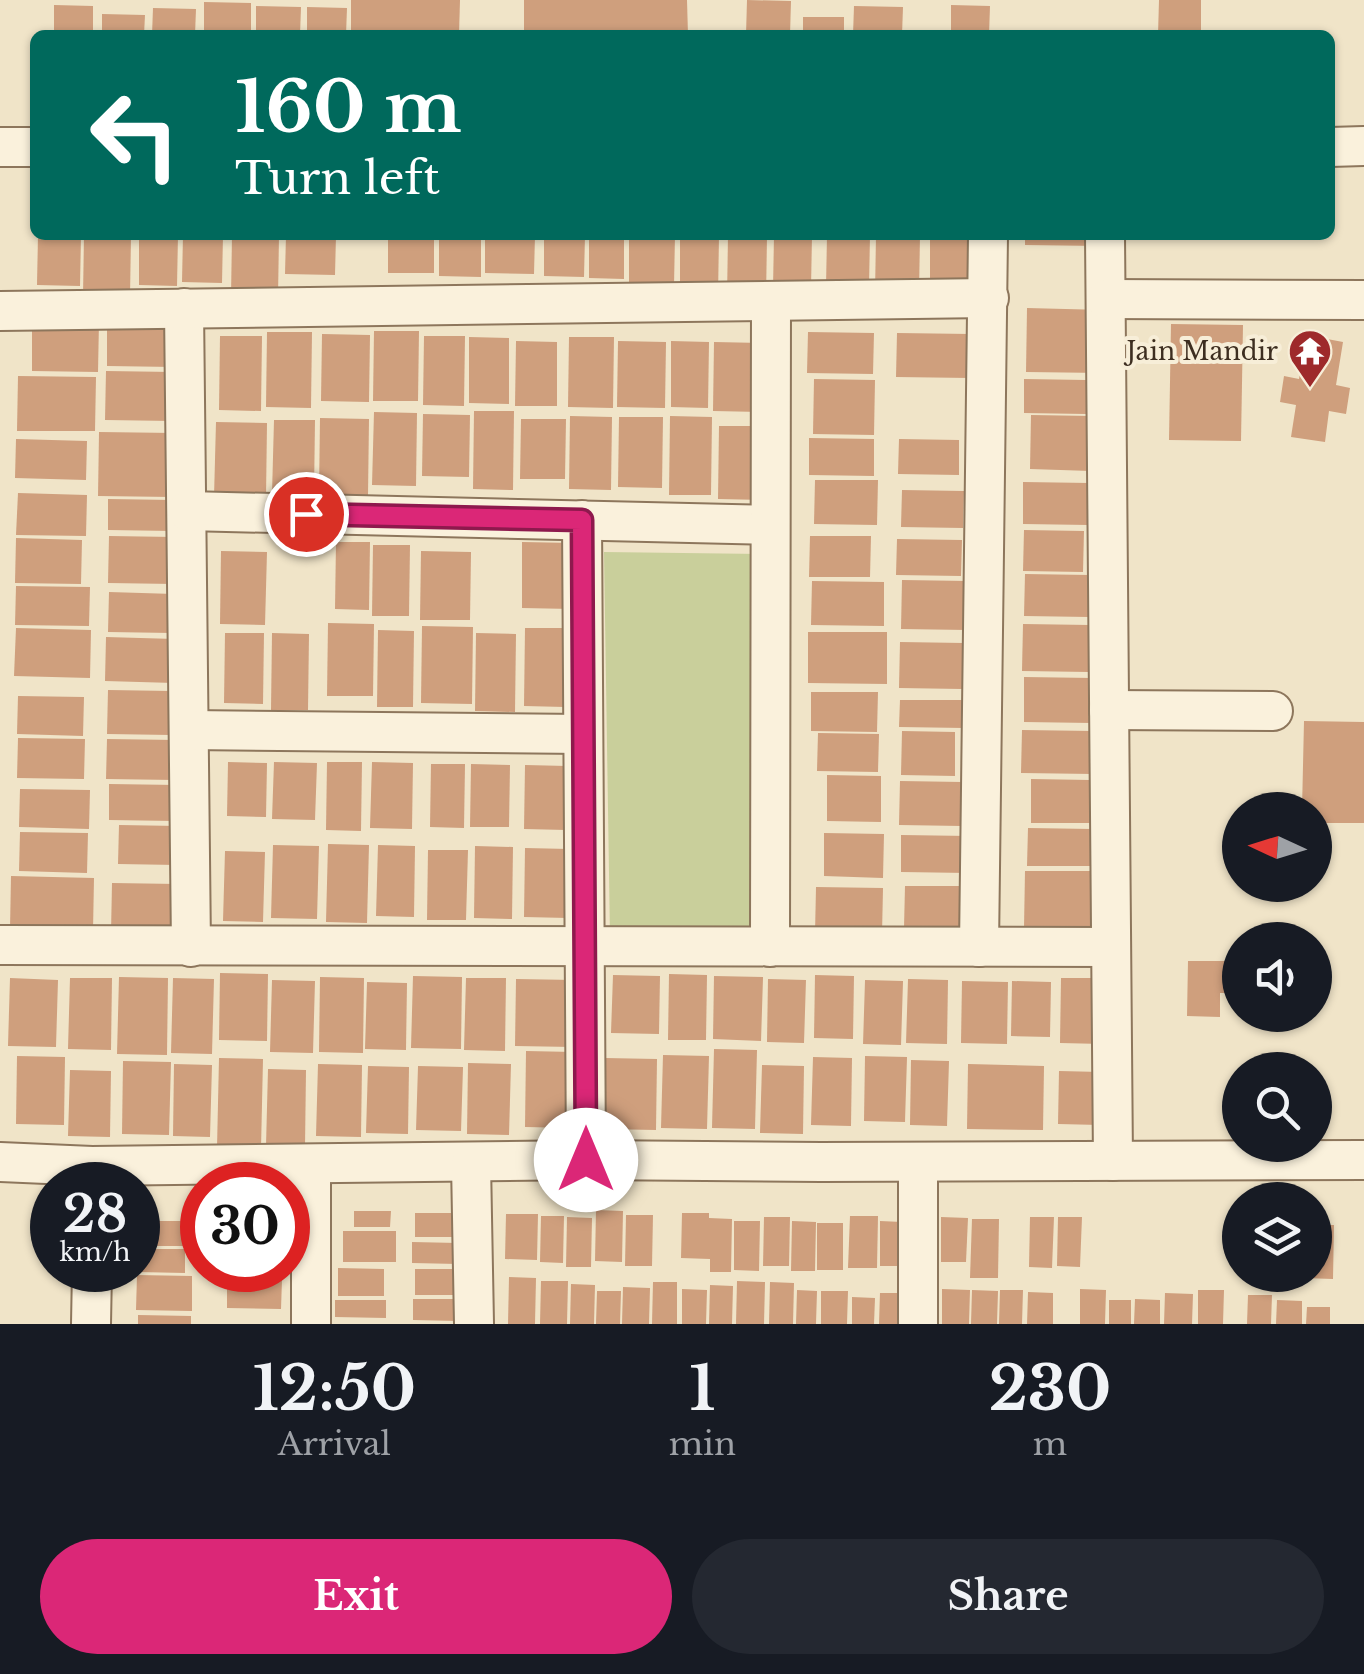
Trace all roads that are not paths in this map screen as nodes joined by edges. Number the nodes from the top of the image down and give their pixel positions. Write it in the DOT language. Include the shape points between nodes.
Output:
graph roads {
  1 [pos="1364,146"];
  2 [pos="0,147"];
  3 [pos="1335,147"];
  4 [pos="30,148"];
  5 [pos="988,240"];
  6 [pos="1106,240"];
  7 [pos="988,298"];
  8 [pos="1106,300"];
  9 [pos="1364,300"];
  10 [pos="771,301"];
  11 [pos="184,308"];
  12 [pos="0,311"];
  13 [pos="187,511"];
  14 [pos="582,520"];
  15 [pos="770,525"];
  16 [pos="1109,710"];
  17 [pos="1274,710"];
  18 [pos="190,730"];
  19 [pos="583,734"];
  20 [pos="0,946"];
  21 [pos="191,947"];
  22 [pos="584,947"];
  23 [pos="770,947"];
  24 [pos="979,947"];
  25 [pos="1111,947"];
  26 [pos="586,1160"];
  27 [pos="1364,1160"];
  28 [pos="1113,1161"];
  29 [pos="0,1162"];
  30 [pos="918,1162"];
  31 [pos="311,1164"];
  32 [pos="471,1164"];
  33 [pos="30,1167"];
  34 [pos="160,1172"];
  35 [pos="92,1292"];
  36 [pos="92,1324"];
  37 [pos="311,1324"];
  38 [pos="474,1324"];
  39 [pos="918,1324"];
  1 -- 3 [label="street"];
  2 -- 4 [label="street"];
  5 -- 7 [label="street"];
  6 -- 8 [label="street"];
  7 -- 10 [label="street"];
  7 -- 24 [label="street"];
  8 -- 9 [label="street"];
  8 -- 16 [label="street"];
  10 -- 11 [label="street"];
  10 -- 15 [label="street"];
  11 -- 12 [label="street"];
  11 -- 13 [label="street"];
  13 -- 14 [label="street"];
  13 -- 18 [label="street"];
  14 -- 15 [label="street"];
  14 -- 19 [label="street"];
  15 -- 23 [label="street"];
  16 -- 17 [label="street"];
  16 -- 25 [label="street"];
  18 -- 19 [label="street"];
  18 -- 21 [label="street"];
  19 -- 22 [label="street"];
  20 -- 21 [label="street"];
  21 -- 22 [label="street"];
  22 -- 23 [label="street"];
  22 -- 26 [label="street"];
  23 -- 24 [label="street"];
  24 -- 25 [label="street"];
  25 -- 28 [label="street"];
  26 -- 30 [label="street"];
  26 -- 32 [label="street"];
  27 -- 28 [label="street"];
  28 -- 30 [label="street"];
  29 -- 33 [label="street"];
  30 -- 39 [label="street"];
  31 -- 32 [label="street"];
  31 -- 34 [label="street"];
  31 -- 37 [label="street"];
  32 -- 38 [label="street"];
  35 -- 36 [label="street"];
}
